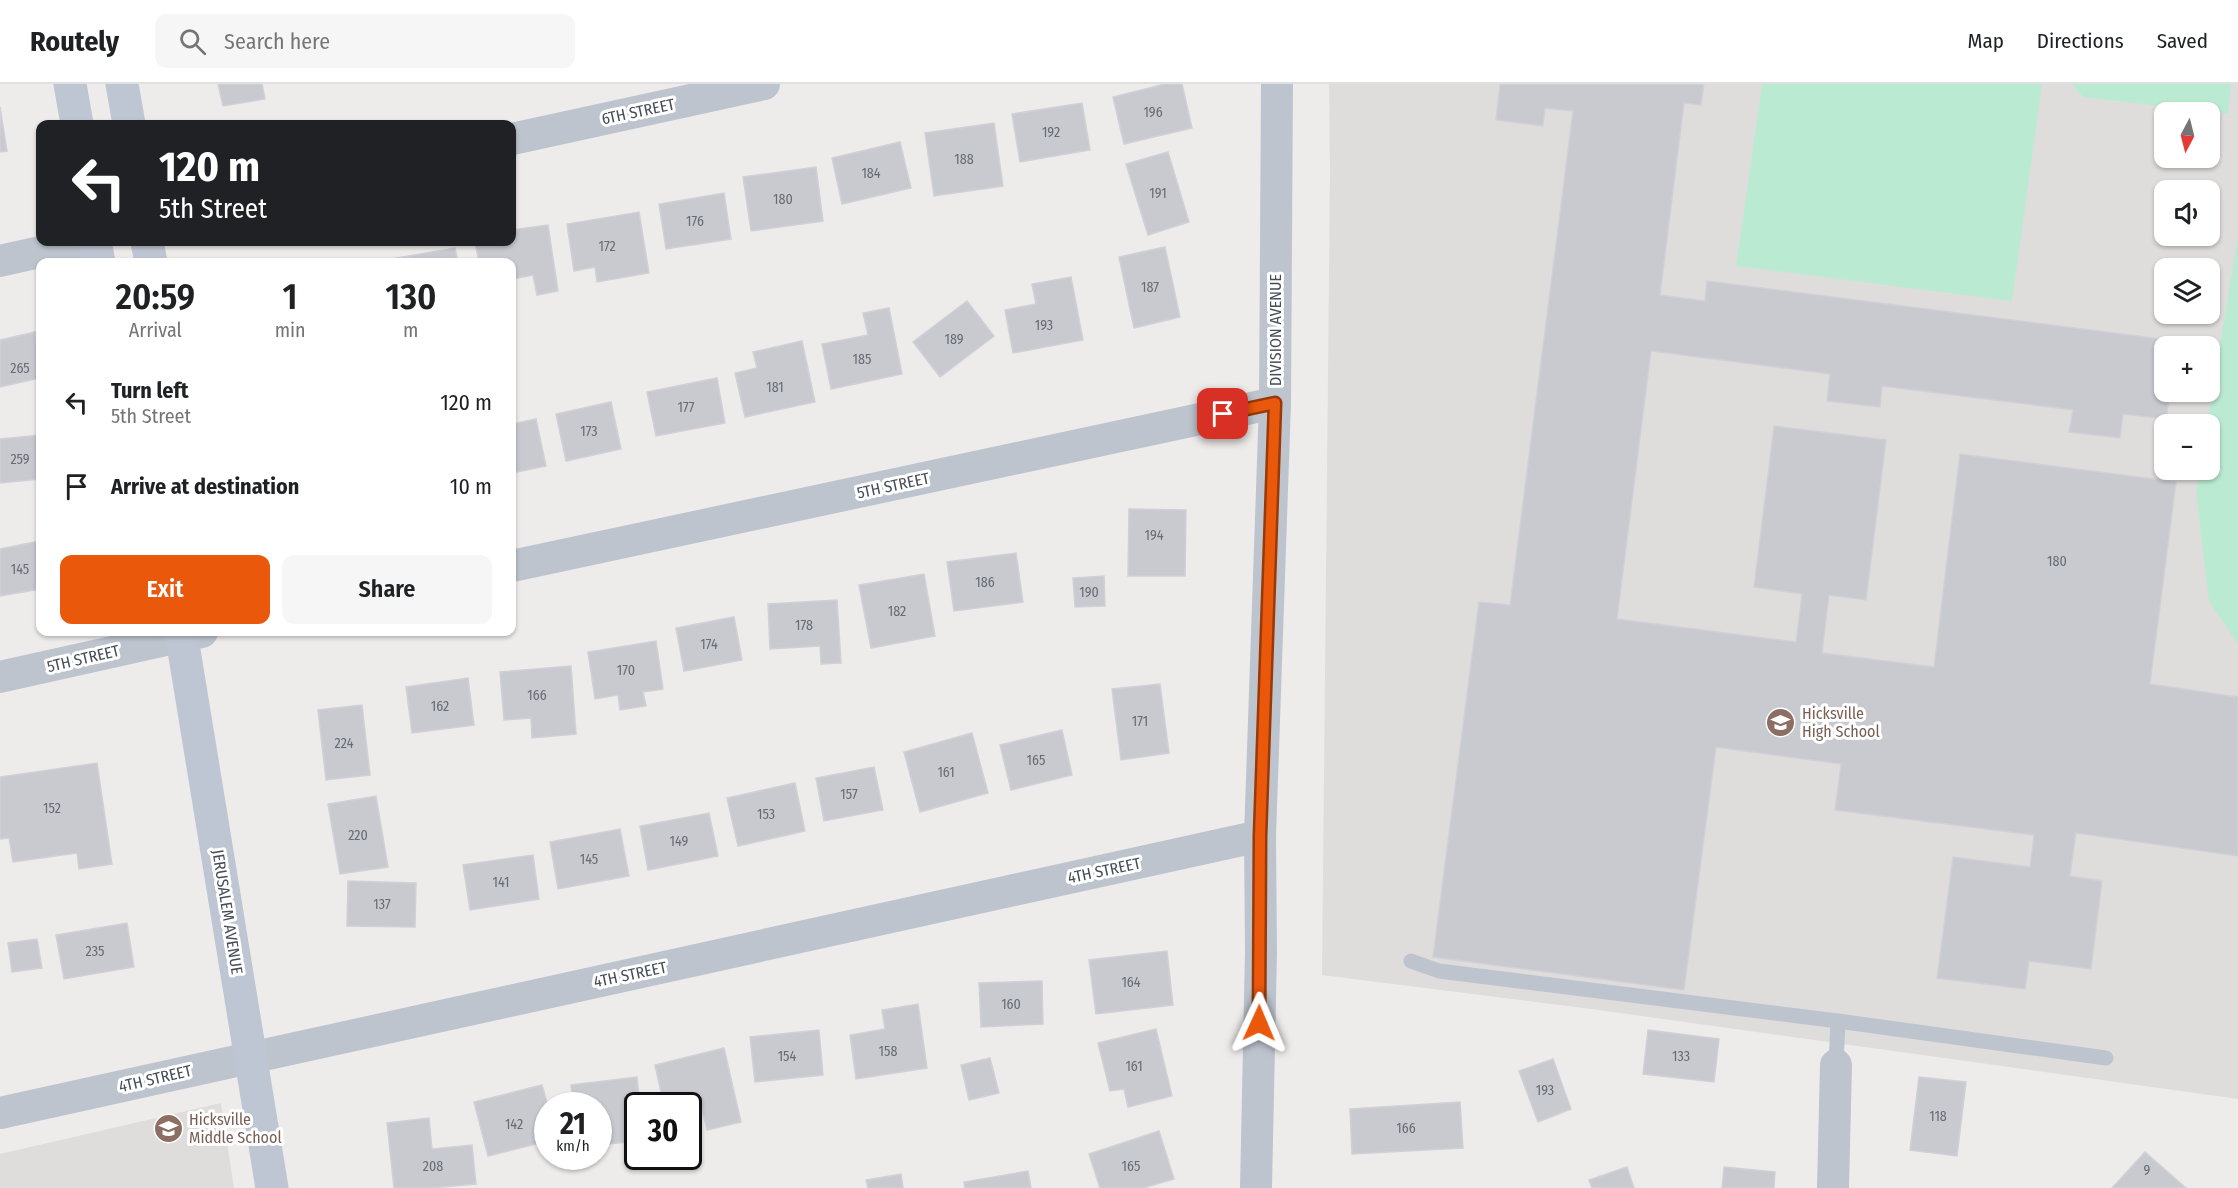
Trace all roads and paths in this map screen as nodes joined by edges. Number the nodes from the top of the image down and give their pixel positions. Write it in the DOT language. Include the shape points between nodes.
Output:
graph roads {
  1 [pos="70,84"];
  2 [pos="122,84"];
  3 [pos="764,84"];
  4 [pos="1277,84"];
  5 [pos="76,120"];
  6 [pos="128,120"];
  7 [pos="516,138"];
  8 [pos="67,246"];
  9 [pos="0,261"];
  10 [pos="1275,403"];
  11 [pos="516,565"];
  12 [pos="174,636"];
  13 [pos="187,636"];
  14 [pos="0,677"];
  15 [pos="1260,836"];
  16 [pos="1412,961"];
  17 [pos="1838,1021"];
  18 [pos="251,1056"];
  19 [pos="2106,1059"];
  20 [pos="1836,1065"];
  21 [pos="0,1113"];
  22 [pos="272,1188"];
  23 [pos="1256,1188"];
  24 [pos="1833,1188"];
  1 -- 5 [label="main road"];
  2 -- 6 [label="main road"];
  3 -- 7 [label="street, 6TH STREET"];
  4 -- 10 [label="street, DIVISION AVENUE"];
  8 -- 9 [label="street"];
  10 -- 11 [label="street, 5TH STREET"];
  10 -- 15 [label="street, DIVISION AVENUE"];
  12 -- 14 [label="street, 5TH STREET"];
  13 -- 18 [label="main road, JERUSALEM AVENUE"];
  15 -- 18 [label="street, 4TH STREET"];
  15 -- 23 [label="street, DIVISION AVENUE"];
  16 -- 17 [label="lane" via="1439,972"];
  17 -- 19 [label="lane"];
  17 -- 20 [label="lane"];
  18 -- 21 [label="street, 4TH STREET"];
  18 -- 22 [label="main road, JERUSALEM AVENUE"];
  20 -- 24 [label="street"];
}
